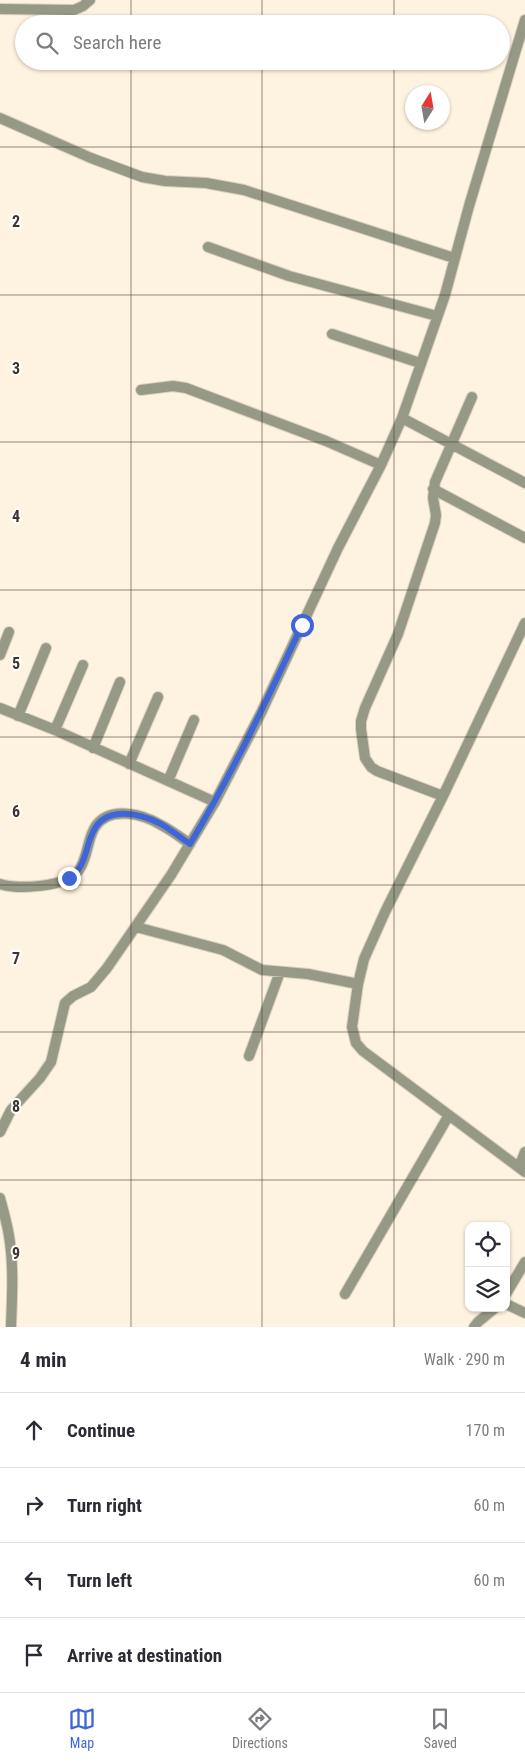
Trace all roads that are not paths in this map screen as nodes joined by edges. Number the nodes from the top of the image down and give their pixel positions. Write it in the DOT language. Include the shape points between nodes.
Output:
graph roads {
  1 [pos="87,1"];
  2 [pos="0,9"];
  3 [pos="525,20"];
  4 [pos="0,118"];
  5 [pos="208,247"];
  6 [pos="454,258"];
  7 [pos="437,316"];
  8 [pos="332,334"];
  9 [pos="420,363"];
  10 [pos="141,390"];
  11 [pos="472,397"];
  12 [pos="402,418"];
  13 [pos="451,444"];
  14 [pos="381,465"];
  15 [pos="525,483"];
  16 [pos="433,489"];
  17 [pos="525,538"];
  18 [pos="524,627"];
  19 [pos="9,632"];
  20 [pos="46,648"];
  21 [pos="0,655"];
  22 [pos="83,665"];
  23 [pos="120,682"];
  24 [pos="158,697"];
  25 [pos="0,708"];
  26 [pos="18,716"];
  27 [pos="194,720"];
  28 [pos="55,730"];
  29 [pos="93,748"];
  30 [pos="129,764"];
  31 [pos="168,781"];
  32 [pos="443,796"];
  33 [pos="215,802"];
  34 [pos="190,844"];
  35 [pos="0,884"];
  36 [pos="136,927"];
  37 [pos="280,972"];
  38 [pos="358,984"];
  39 [pos="249,1056"];
  40 [pos="449,1116"];
  41 [pos="0,1132"];
  42 [pos="525,1152"];
  43 [pos="522,1170"];
  44 [pos="0,1198"];
  45 [pos="525,1262"];
  46 [pos="510,1287"];
  47 [pos="346,1294"];
  48 [pos="510,1306"];
  49 [pos="490,1312"];
  50 [pos="525,1313"];
  51 [pos="11,1327"];
  52 [pos="474,1327"];
  1 -- 2 [label="street" via="74,10"];
  3 -- 6 [label="street"];
  4 -- 6 [label="street" via="142,177 206,182 244,190"];
  5 -- 7 [label="street" via="289,276"];
  6 -- 7 [label="street"];
  7 -- 9 [label="street"];
  8 -- 9 [label="street"];
  9 -- 12 [label="street"];
  10 -- 14 [label="street" via="173,386 186,388"];
  11 -- 13 [label="street"];
  12 -- 13 [label="street"];
  12 -- 14 [label="street"];
  13 -- 15 [label="street"];
  13 -- 16 [label="street"];
  14 -- 33 [label="street"];
  16 -- 17 [label="street"];
  16 -- 32 [label="street" via="435,523 398,634 365,708 361,729 365,758 370,767"];
  18 -- 32 [label="street"];
  19 -- 21 [label="street"];
  20 -- 26 [label="street"];
  22 -- 28 [label="street"];
  23 -- 29 [label="street"];
  24 -- 30 [label="street"];
  25 -- 26 [label="street"];
  26 -- 28 [label="street"];
  27 -- 31 [label="street"];
  28 -- 29 [label="street"];
  29 -- 30 [label="street"];
  30 -- 31 [label="street"];
  31 -- 33 [label="street"];
  32 -- 38 [label="street" via="385,912 364,959"];
  33 -- 34 [label="street"];
  34 -- 35 [label="street" via="160,824 126,814 112,814 104,817 92,832 75,875 35,887 17,888"];
  34 -- 36 [label="street"];
  36 -- 37 [label="street" via="223,950 262,970"];
  36 -- 41 [label="street" via="98,980 64,1003 51,1062 11,1110"];
  37 -- 38 [label="street"];
  37 -- 39 [label="street"];
  38 -- 40 [label="street" via="352,1027 356,1043"];
  40 -- 43 [label="street"];
  40 -- 47 [label="street"];
  42 -- 43 [label="street"];
  44 -- 51 [label="street" via="11,1252"];
  45 -- 46 [label="street"];
  48 -- 50 [label="street"];
  49 -- 52 [label="street"];
}
